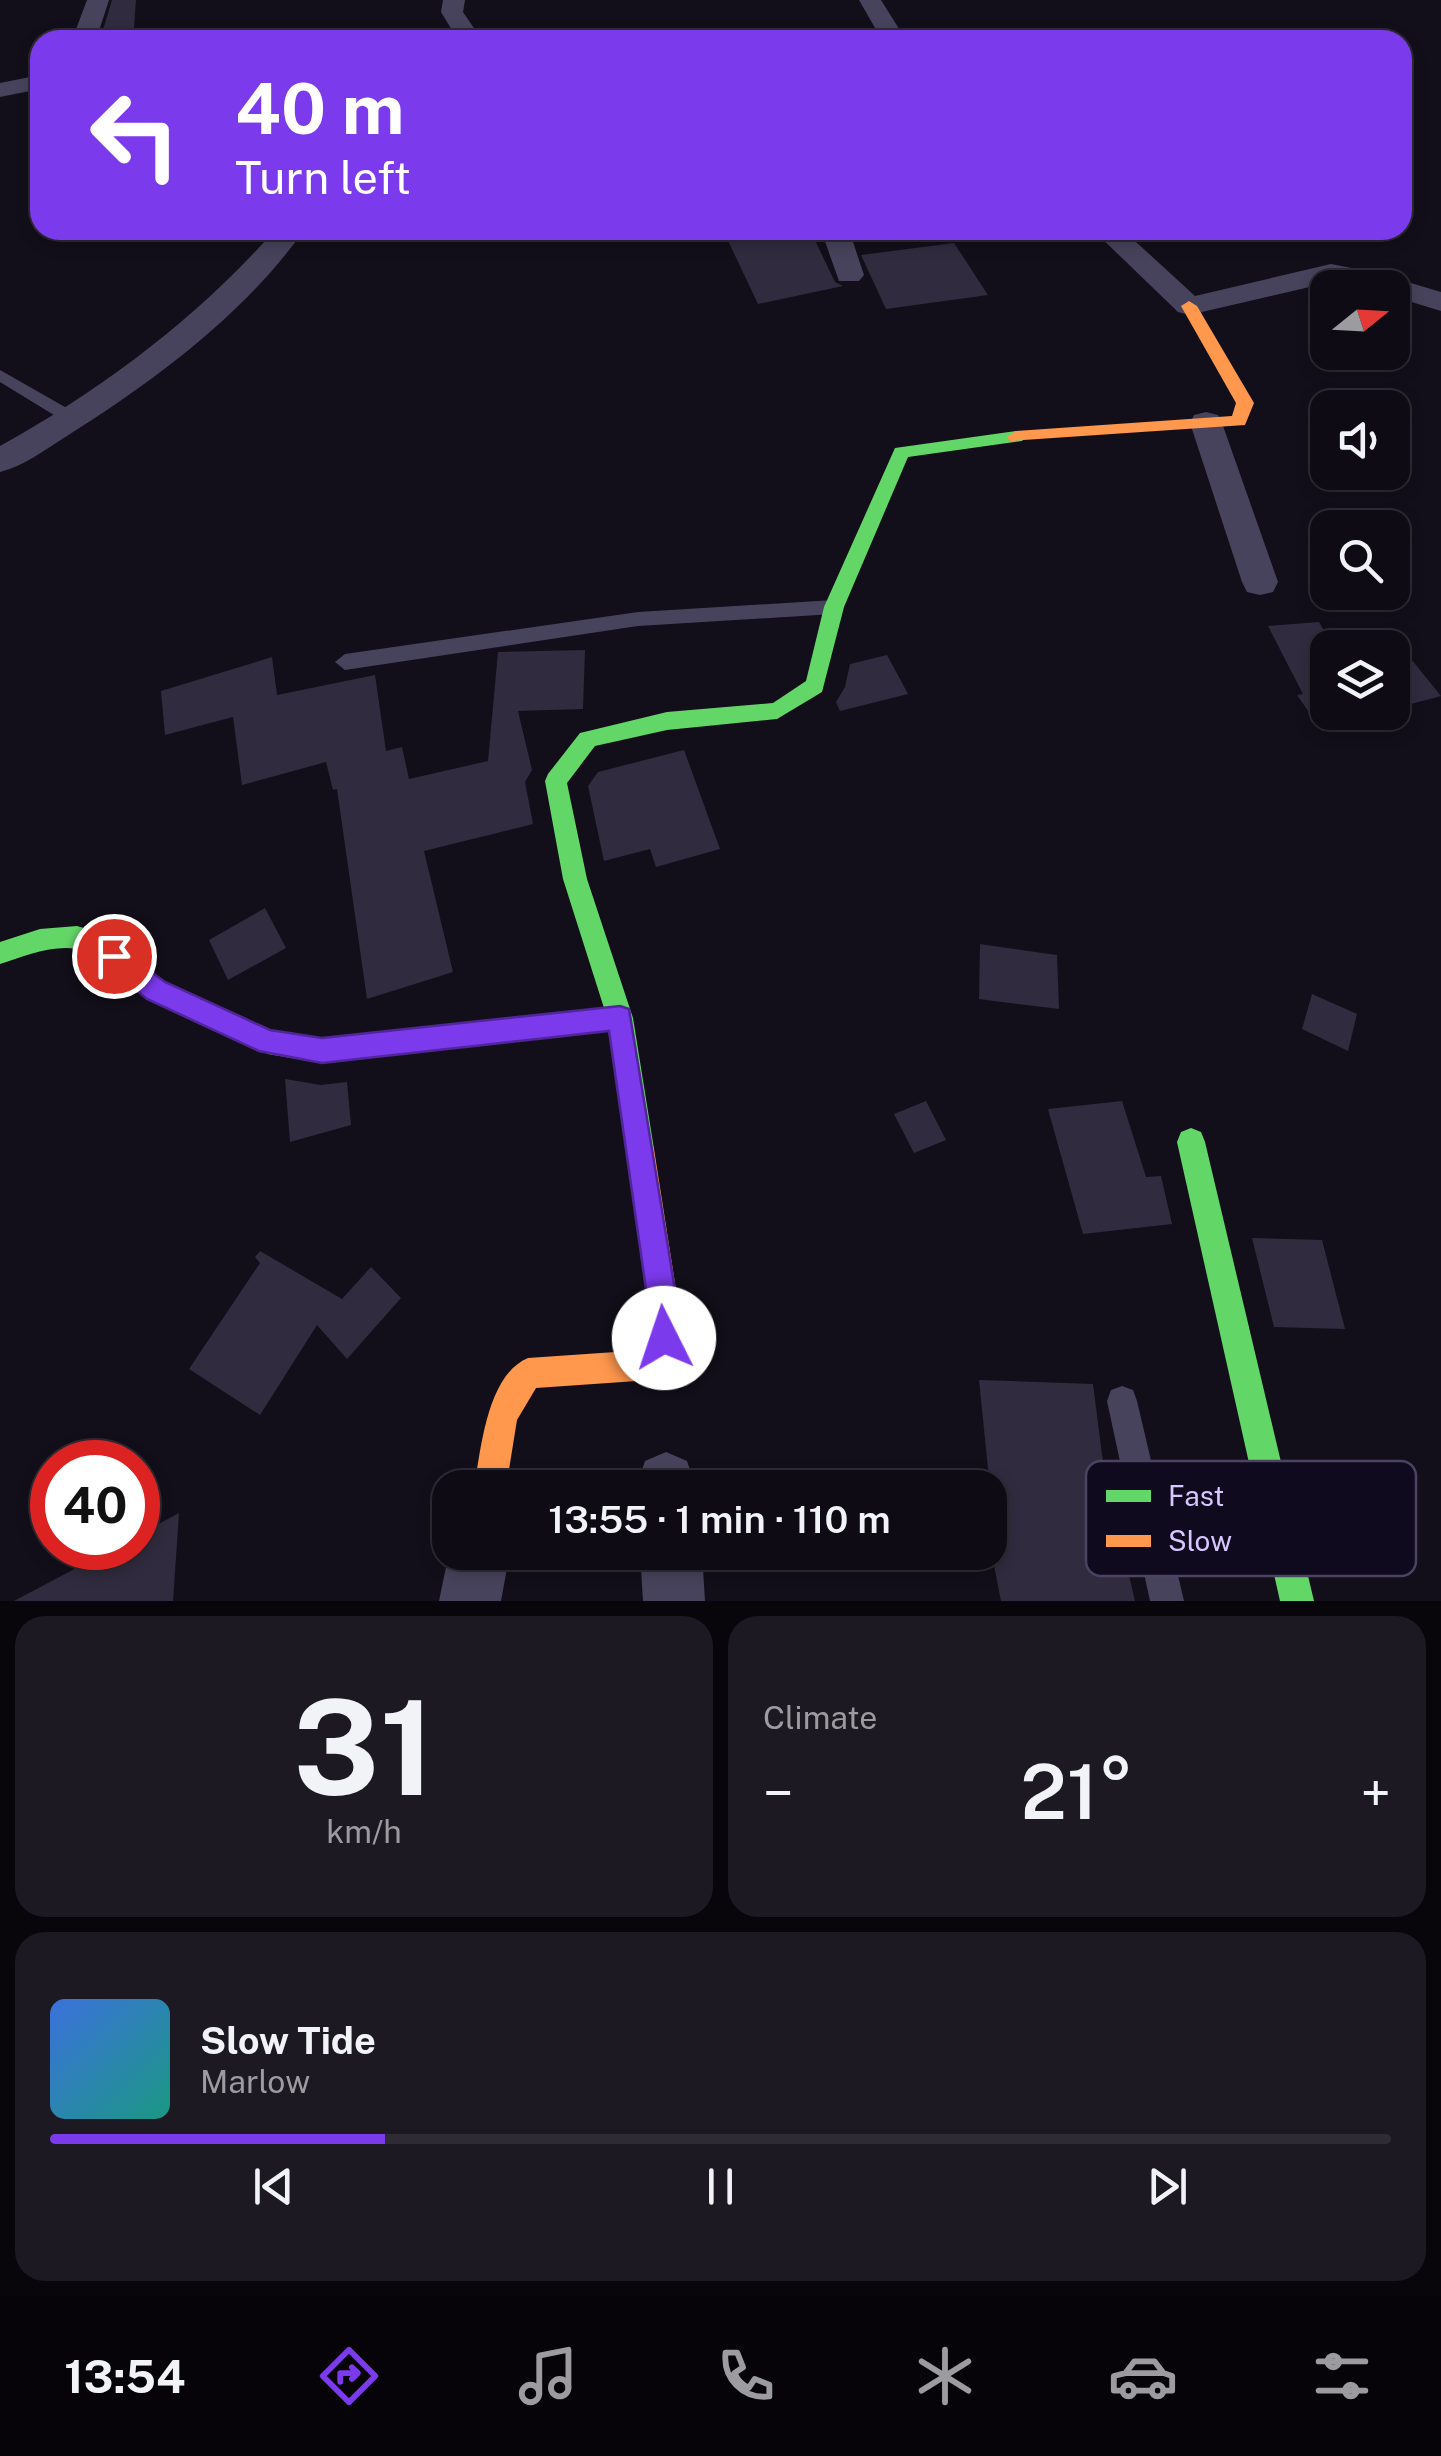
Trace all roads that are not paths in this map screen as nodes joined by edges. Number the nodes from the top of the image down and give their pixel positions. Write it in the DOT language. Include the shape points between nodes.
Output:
graph roads {
  1 [pos="98,0"];
  2 [pos="454,0"];
  3 [pos="870,0"];
  4 [pos="88,30"];
  5 [pos="464,30"];
  6 [pos="888,30"];
  7 [pos="30,84"];
  8 [pos="0,90"];
  9 [pos="282,240"];
  10 [pos="838,240"];
  11 [pos="1118,240"];
  12 [pos="850,275"];
  13 [pos="1441,302"];
  14 [pos="1189,306"];
  15 [pos="0,374"];
  16 [pos="73,420"];
  17 [pos="1206,422"];
  18 [pos="0,460"];
  19 [pos="1260,582"];
  20 [pos="834,607"];
  21 [pos="345,662"];
  22 [pos="0,953"];
  23 [pos="620,1018"];
  24 [pos="1191,1142"];
  25 [pos="1122,1401"];
  26 [pos="1136,1461"];
  27 [pos="1265,1461"];
  28 [pos="493,1470"];
  29 [pos="475,1570"];
  30 [pos="671,1570"];
  31 [pos="1161,1576"];
  32 [pos="1291,1576"];
  33 [pos="470,1601"];
  34 [pos="674,1601"];
  35 [pos="1167,1601"];
  36 [pos="1297,1601"];
  1 -- 4 [label="street"];
  2 -- 5 [label="street" via="452,12"];
  3 -- 6 [label="street"];
  7 -- 8 [label="street"];
  9 -- 16 [label="street" via="212,312"];
  10 -- 12 [label="street"];
  11 -- 14 [label="street"];
  13 -- 14 [label="street" via="1330,272"];
  14 -- 17 [label="street" via="1246,403 1239,420"];
  15 -- 16 [label="lane"];
  16 -- 18 [label="street"];
  17 -- 19 [label="street"];
  17 -- 20 [label="street" via="901,452"];
  20 -- 21 [label="lane" via="638,619"];
  20 -- 23 [label="street" via="815,686 776,711 667,721 588,739 556,781 575,879"];
  22 -- 23 [label="street" via="77,936 156,990 268,1042 322,1050"];
  23 -- 28 [label="street" via="664,1338 638,1366 528,1372 502,1415"];
  24 -- 27 [label="street"];
  25 -- 26 [label="lane"];
  29 -- 33 [label="street"];
  30 -- 34 [label="street"];
  31 -- 35 [label="lane"];
  32 -- 36 [label="street"];
}
